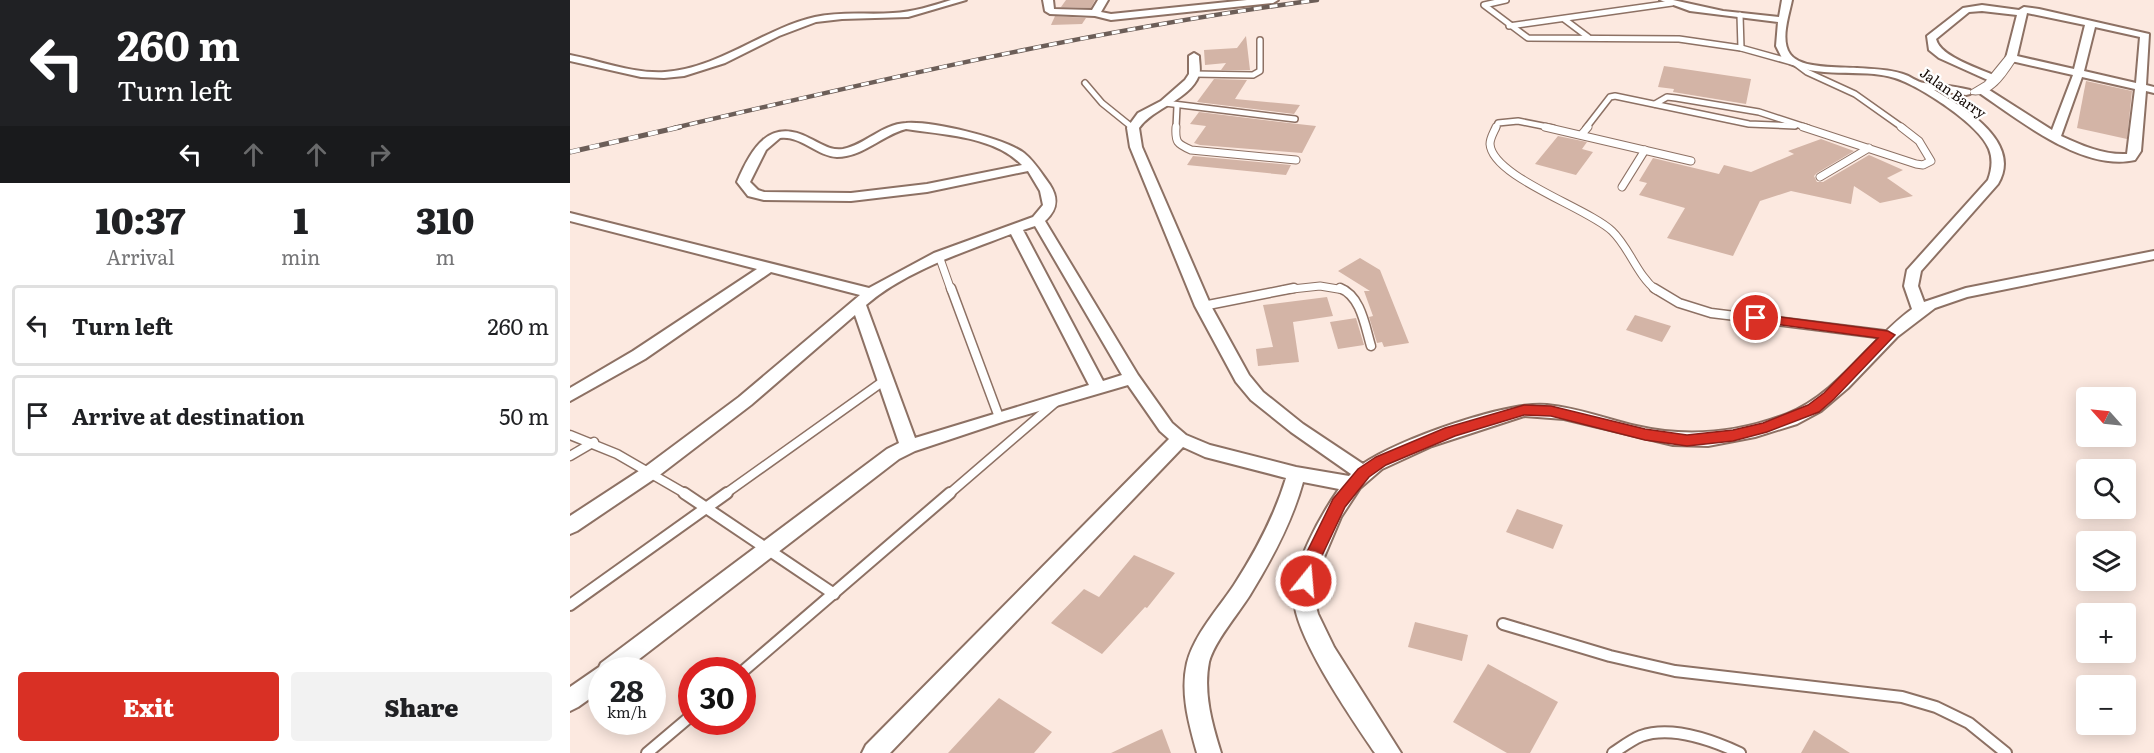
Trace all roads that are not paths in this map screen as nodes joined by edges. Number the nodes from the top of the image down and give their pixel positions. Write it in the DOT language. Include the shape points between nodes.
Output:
graph roads {
  1 [pos="961,0"];
  2 [pos="1048,0"];
  3 [pos="1103,0"];
  4 [pos="1182,0"];
  5 [pos="1266,0"];
  6 [pos="1506,0"];
  7 [pos="1787,0"];
  8 [pos="1669,2"];
  9 [pos="1178,11"];
  10 [pos="1095,13"];
  11 [pos="2022,13"];
  12 [pos="1740,15"];
  13 [pos="1564,19"];
  14 [pos="1784,20"];
  15 [pos="2091,22"];
  16 [pos="1509,26"];
  17 [pos="1589,37"];
  18 [pos="1260,40"];
  19 [pos="1741,48"];
  20 [pos="1194,56"];
  21 [pos="570,58"];
  22 [pos="2011,58"];
  23 [pos="1795,63"];
  24 [pos="2079,72"];
  25 [pos="1194,74"];
  26 [pos="1994,80"];
  27 [pos="1085,83"];
  28 [pos="1921,86"];
  29 [pos="2140,87"];
  30 [pos="2154,90"];
  31 [pos="1975,91"];
  32 [pos="1936,97"];
  33 [pos="1171,104"];
  34 [pos="1655,104"];
  35 [pos="1949,105"];
  36 [pos="1295,119"];
  37 [pos="1805,127"];
  38 [pos="1133,128"];
  39 [pos="1582,134"];
  40 [pos="2055,137"];
  41 [pos="1869,148"];
  42 [pos="1645,150"];
  43 [pos="1296,160"];
  44 [pos="1691,161"];
  45 [pos="1031,167"];
  46 [pos="1820,177"];
  47 [pos="1622,187"];
  48 [pos="570,218"];
  49 [pos="1038,220"];
  50 [pos="1015,228"];
  51 [pos="2154,255"];
  52 [pos="939,256"];
  53 [pos="769,267"];
  54 [pos="864,298"];
  55 [pos="1203,306"];
  56 [pos="1920,310"];
  57 [pos="1888,335"];
  58 [pos="1371,346"];
  59 [pos="1132,378"];
  60 [pos="885,380"];
  61 [pos="1098,387"];
  62 [pos="570,395"];
  63 [pos="1060,399"];
  64 [pos="999,417"];
  65 [pos="570,435"];
  66 [pos="1180,439"];
  67 [pos="594,442"];
  68 [pos="909,447"];
  69 [pos="570,456"];
  70 [pos="651,472"];
  71 [pos="1296,474"];
  72 [pos="1358,479"];
  73 [pos="707,507"];
  74 [pos="570,526"];
  75 [pos="768,548"];
  76 [pos="834,594"];
  77 [pos="570,605"];
  78 [pos="1503,624"];
  79 [pos="626,657"];
  80 [pos="756,660"];
  81 [pos="588,686"];
  82 [pos="570,700"];
  83 [pos="678,727"];
  84 [pos="647,753"];
  85 [pos="874,753"];
  86 [pos="1209,753"];
  87 [pos="1389,753"];
  88 [pos="1613,753"];
  89 [pos="1740,753"];
  90 [pos="2006,753"];
  1 -- 21 [label="street" via="911,14 812,20 730,56 678,73 654,75"];
  2 -- 10 [label="street" via="1053,12"];
  3 -- 10 [label="street"];
  4 -- 9 [label="street"];
  5 -- 9 [label="street"];
  6 -- 16 [label="lane" via="1484,5"];
  7 -- 14 [label="street"];
  8 -- 12 [label="street"];
  8 -- 13 [label="lane"];
  9 -- 10 [label="street" via="1111,17"];
  11 -- 15 [label="street" via="2030,10"];
  11 -- 22 [label="street"];
  11 -- 26 [label="street" via="1966,10 1931,38 1933,48 1943,56"];
  12 -- 14 [label="street"];
  12 -- 19 [label="lane"];
  13 -- 16 [label="lane"];
  13 -- 17 [label="lane"];
  14 -- 23 [label="street" via="1781,47"];
  15 -- 24 [label="street"];
  15 -- 29 [label="street" via="2145,36"];
  16 -- 17 [label="lane" via="1528,38"];
  17 -- 19 [label="lane" via="1679,39"];
  18 -- 25 [label="lane" via="1260,71 1253,75"];
  19 -- 23 [label="lane"];
  20 -- 25 [label="street"];
  22 -- 24 [label="street"];
  22 -- 26 [label="street"];
  23 -- 28 [label="street, Jalan Barry" via="1884,73"];
  23 -- 41 [label="lane" via="1876,107 1919,141 1931,161 1916,164"];
  24 -- 29 [label="street"];
  24 -- 40 [label="street"];
  25 -- 33 [label="street"];
  26 -- 31 [label="street"];
  27 -- 38 [label="lane"];
  28 -- 31 [label="street"];
  28 -- 32 [label="street, Jalan Barry"];
  29 -- 30 [label="street"];
  29 -- 40 [label="street" via="2135,151 2131,157 2103,157"];
  31 -- 32 [label="street"];
  31 -- 35 [label="street"];
  31 -- 40 [label="street"];
  32 -- 35 [label="street, Jalan Barry"];
  33 -- 36 [label="lane"];
  33 -- 38 [label="street" via="1142,115"];
  33 -- 43 [label="lane" via="1178,145 1191,150"];
  34 -- 37 [label="lane" via="1749,124"];
  34 -- 37 [label="lane" via="1667,97 1676,98 1758,112"];
  34 -- 39 [label="lane" via="1610,98"];
  35 -- 56 [label="street, Jalan Barry" via="1994,145 2000,168 1994,181 1914,270 1910,289"];
  37 -- 41 [label="lane"];
  38 -- 55 [label="street" via="1136,147"];
  39 -- 42 [label="lane"];
  39 -- 57 [label="lane" via="1512,121 1498,123 1490,142 1509,171 1577,207 1613,232 1653,287 1679,303 1711,313"];
  41 -- 46 [label="lane"];
  42 -- 44 [label="lane"];
  42 -- 47 [label="lane"];
  45 -- 45 [label="street" via="1017,154 977,138 906,126 845,152 827,152 795,135 769,140 756,152 743,182 753,193 764,196 851,197 927,188"];
  45 -- 49 [label="street" via="1051,197 1051,205"];
  48 -- 53 [label="street"];
  49 -- 50 [label="street"];
  49 -- 59 [label="street"];
  50 -- 52 [label="street"];
  50 -- 61 [label="street"];
  51 -- 56 [label="street" via="1976,291"];
  52 -- 54 [label="street"];
  52 -- 64 [label="lane"];
  53 -- 54 [label="street"];
  53 -- 62 [label="street" via="639,355"];
  54 -- 60 [label="street"];
  54 -- 70 [label="street" via="745,401"];
  55 -- 58 [label="lane" via="1328,285 1354,297"];
  55 -- 72 [label="street" via="1242,378 1257,396"];
  56 -- 57 [label="street"];
  57 -- 72 [label="street" via="1814,408 1767,427 1687,441 1645,435 1551,411 1524,410 1450,432 1381,461"];
  59 -- 61 [label="street"];
  59 -- 66 [label="street" via="1166,427"];
  60 -- 68 [label="street"];
  60 -- 73 [label="lane"];
  61 -- 63 [label="street"];
  63 -- 64 [label="street"];
  63 -- 76 [label="lane"];
  64 -- 68 [label="street"];
  65 -- 67 [label="lane"];
  66 -- 71 [label="street" via="1205,450"];
  66 -- 85 [label="street"];
  67 -- 69 [label="lane"];
  67 -- 70 [label="lane"];
  68 -- 75 [label="street" via="876,466"];
  70 -- 73 [label="lane"];
  70 -- 74 [label="street"];
  71 -- 72 [label="street"];
  71 -- 86 [label="street" via="1289,502 1265,555 1201,651 1195,668 1198,719"];
  72 -- 87 [label="street" via="1339,503 1309,564 1303,598 1327,656"];
  73 -- 75 [label="lane"];
  73 -- 77 [label="lane"];
  75 -- 76 [label="lane"];
  75 -- 79 [label="street"];
  76 -- 80 [label="lane"];
  78 -- 90 [label="lane" via="1675,671 1902,697 1969,723"];
  81 -- 82 [label="street"];
  83 -- 84 [label="lane"];
  88 -- 89 [label="lane" via="1642,735 1672,732 1723,744"];
}
